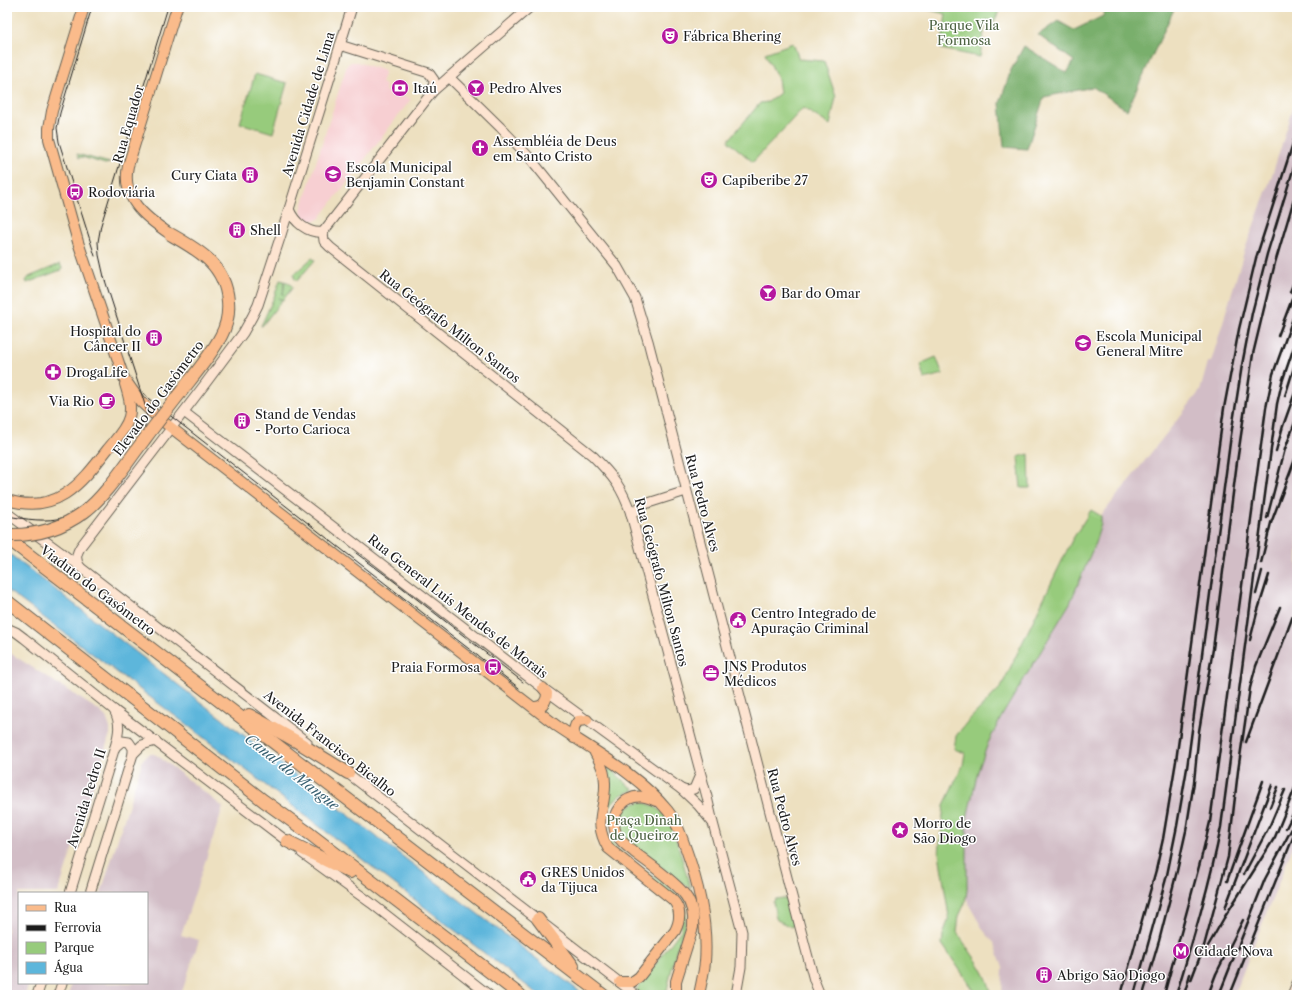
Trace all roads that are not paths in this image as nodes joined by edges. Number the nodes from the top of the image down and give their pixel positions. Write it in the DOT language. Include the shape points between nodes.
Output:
graph roads {
  1 [pos="84,7"];
  2 [pos="177,7"];
  3 [pos="352,7"];
  4 [pos="530,7"];
  5 [pos="340,45"];
  6 [pos="449,77"];
  7 [pos="433,92"];
  8 [pos="289,209"];
  9 [pos="324,232"];
  10 [pos="170,234"];
  11 [pos="124,378"];
  12 [pos="184,412"];
  13 [pos="172,428"];
  14 [pos="686,491"];
  15 [pos="7,500"];
  16 [pos="7,513"];
  17 [pos="631,514"];
  18 [pos="7,537"];
  19 [pos="80,567"];
  20 [pos="7,601"];
  21 [pos="7,628"];
  22 [pos="543,688"];
  23 [pos="224,704"];
  24 [pos="533,707"];
  25 [pos="114,710"];
  26 [pos="587,720"];
  27 [pos="574,738"];
  28 [pos="156,741"];
  29 [pos="115,746"];
  30 [pos="594,750"];
  31 [pos="133,754"];
  32 [pos="348,774"];
  33 [pos="700,775"];
  34 [pos="681,789"];
  35 [pos="659,802"];
  36 [pos="713,823"];
  37 [pos="287,841"];
  38 [pos="380,888"];
  39 [pos="70,892"];
  40 [pos="90,892"];
  41 [pos="538,919"];
  42 [pos="483,967"];
  43 [pos="583,980"];
  44 [pos="620,982"];
  45 [pos="1297,983"];
  46 [pos="41,984"];
  47 [pos="62,984"];
  48 [pos="37,995"];
  49 [pos="58,995"];
  50 [pos="489,995"];
  51 [pos="510,995"];
  52 [pos="520,995"];
  53 [pos="603,995"];
  54 [pos="636,995"];
  55 [pos="676,995"];
  56 [pos="699,995"];
  57 [pos="736,995"];
  58 [pos="820,995"];
  59 [pos="1292,995"];
  1 -- 11 [label="main road" via="52,111 49,133 78,242"];
  2 -- 10 [label="main road, Rua Equador" via="127,176 129,192 140,211"];
  3 -- 5 [label="main road, Avenida Cidade de Lima"];
  4 -- 6 [label="main road"];
  5 -- 7 [label="main road" via="429,73 434,80"];
  5 -- 8 [label="main road, Avenida Cidade de Lima"];
  6 -- 7 [label="main road"];
  6 -- 14 [label="main road, Rua Pedro Alves" via="530,158 605,250 628,283 643,322"];
  7 -- 9 [label="main road"];
  8 -- 9 [label="main road" via="301,225 315,232"];
  8 -- 12 [label="main road, Avenida Cidade de Lima" via="252,317"];
  9 -- 17 [label="main road, Rua Geógrafo Milton Santos" via="324,241 330,247 592,456 618,485"];
  10 -- 18 [label="highway, Elevado do Gasômetro, bridge" via="206,257 222,278 227,293 228,309 227,321 220,338 196,373 89,508 68,522 48,530"];
  11 -- 13 [label="main road" via="140,401"];
  11 -- 15 [label="main road" via="130,406 129,419 85,478 68,493 55,500 38,504"];
  12 -- 13 [label="main road, Avenida Cidade de Lima"];
  12 -- 22 [label="main road, Rua General Luís Mendes de Morais"];
  13 -- 19 [label="main road, Avenida Cidade de Lima" via="78,551 76,558"];
  13 -- 24 [label="main road"];
  14 -- 17 [label="main road" via="642,505"];
  14 -- 58 [label="main road, Rua Pedro Alves"];
  16 -- 19 [label="main road, Avenida Francisco Bicalho"];
  17 -- 33 [label="main road, Rua Geógrafo Milton Santos"];
  18 -- 23 [label="highway, Viaduto do Gasômetro"];
  19 -- 32 [label="main road, Avenida Francisco Bicalho"];
  20 -- 38 [label="highway"];
  21 -- 25 [label="main road" via="24,638"];
  22 -- 24 [label="main road" via="547,693 545,702 537,708"];
  22 -- 26 [label="main road, Rua General Luís Mendes de Morais"];
  23 -- 32 [label="highway" via="296,741"];
  23 -- 43 [label="highway"];
  24 -- 27 [label="main road"];
  25 -- 28 [label="main road"];
  25 -- 29 [label="main road, Avenida Pedro II" via="119,726"];
  26 -- 27 [label="main road" via="578,721"];
  26 -- 34 [label="main road, Rua General Luís Mendes de Morais"];
  27 -- 30 [label="main road"];
  28 -- 31 [label="main road" via="140,746"];
  28 -- 37 [label="main road"];
  29 -- 31 [label="main road" via="122,741 129,742"];
  29 -- 39 [label="main road, Avenida Pedro II"];
  30 -- 35 [label="main road" via="638,782"];
  30 -- 44 [label="main road" via="602,765 606,784 600,818 602,838 608,848 672,899 680,912 675,931 639,977 632,982"];
  31 -- 40 [label="main road"];
  32 -- 41 [label="main road, Avenida Francisco Bicalho"];
  33 -- 34 [label="main road" via="694,789"];
  33 -- 36 [label="main road, Rua Geógrafo Milton Santos"];
  34 -- 36 [label="main road, Rua General Luís Mendes de Morais"];
  35 -- 55 [label="main road" via="640,796 627,800 616,813 614,827 624,844 676,885 690,902 693,927 676,981"];
  35 -- 56 [label="main road" via="680,831 692,866 704,918 705,964"];
  36 -- 57 [label="main road, Rua Geógrafo Milton Santos" via="742,932 741,967"];
  37 -- 38 [label="highway"];
  37 -- 50 [label="main road"];
  38 -- 42 [label="highway"];
  41 -- 43 [label="highway"];
  41 -- 44 [label="main road, Avenida Francisco Bicalho"];
  42 -- 51 [label="highway"];
  42 -- 52 [label="highway"];
  43 -- 53 [label="highway"];
  44 -- 54 [label="main road, Avenida Francisco Bicalho"];
  45 -- 59 [label="main road"];
  46 -- 48 [label="main road"];
  47 -- 49 [label="main road"];
}
